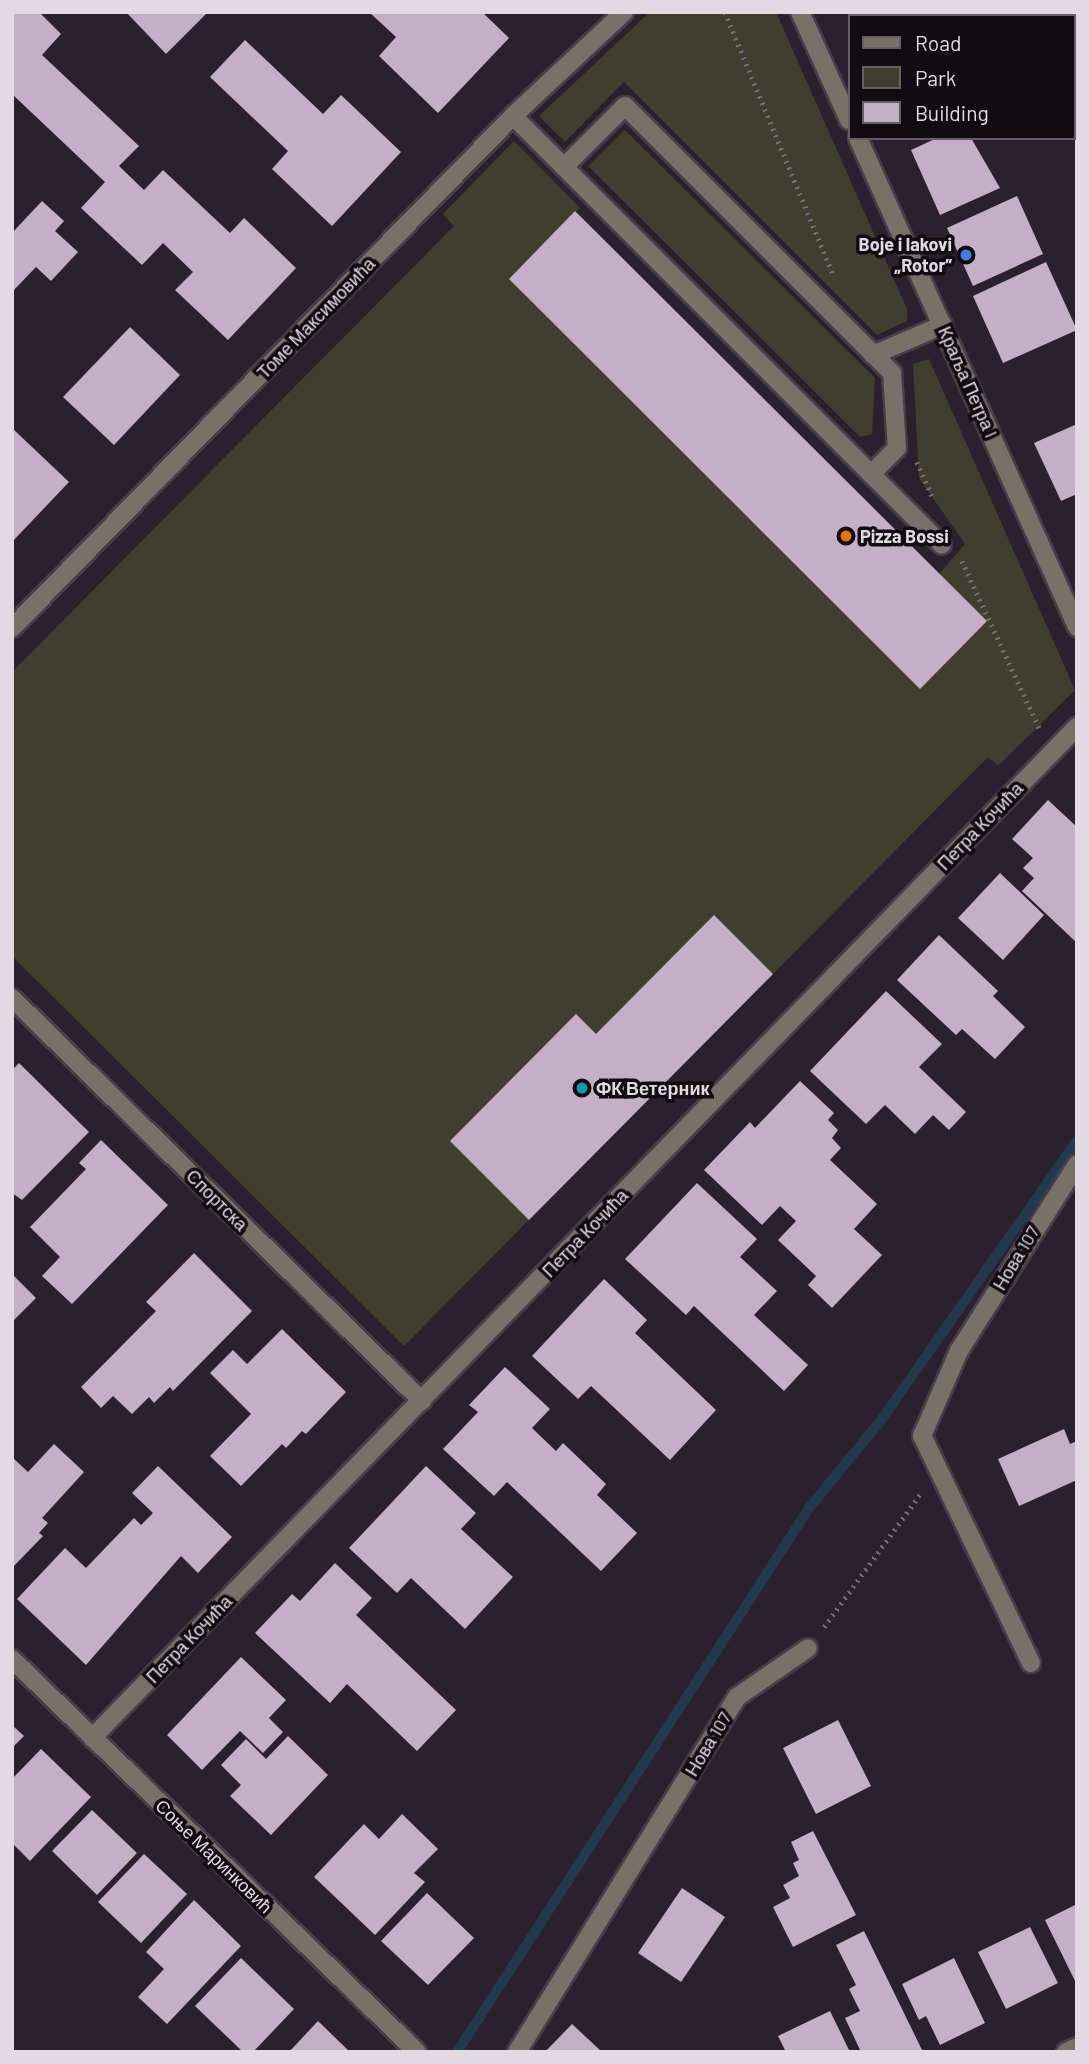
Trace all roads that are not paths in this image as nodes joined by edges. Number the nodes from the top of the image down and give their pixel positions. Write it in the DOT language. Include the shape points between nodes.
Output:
graph roads {
  1 [pos="624,12"];
  2 [pos="800,12"];
  3 [pos="513,116"];
  4 [pos="848,118"];
  5 [pos="859,140"];
  6 [pos="564,167"];
  7 [pos="943,325"];
  8 [pos="873,355"];
  9 [pos="871,474"];
  10 [pos="950,549"];
  11 [pos="1077,627"];
  12 [pos="12,628"];
  13 [pos="1077,727"];
  14 [pos="12,998"];
  15 [pos="1077,1164"];
  16 [pos="422,1401"];
  17 [pos="808,1648"];
  18 [pos="12,1659"];
  19 [pos="1031,1663"];
  20 [pos="92,1738"];
  21 [pos="1077,2047"];
  22 [pos="412,2050"];
  23 [pos="517,2052"];
  24 [pos="1066,2052"];
  1 -- 3 [label="street, Томе Максимовића"];
  2 -- 4 [label="street"];
  3 -- 6 [label="street"];
  3 -- 12 [label="street, Томе Максимовића"];
  5 -- 7 [label="street, Краља Петра I"];
  6 -- 8 [label="street" via="625,106"];
  6 -- 9 [label="street"];
  7 -- 8 [label="street"];
  7 -- 11 [label="street, Краља Петра I"];
  8 -- 9 [label="street" via="891,373 897,448"];
  9 -- 10 [label="street"];
  13 -- 16 [label="street, Петра Кочића"];
  14 -- 16 [label="street, Спортска"];
  15 -- 19 [label="street, Нова 107" via="959,1351 922,1436"];
  16 -- 20 [label="street, Петра Кочића"];
  17 -- 23 [label="street, Нова 107" via="737,1697"];
  18 -- 20 [label="street, Соње Маринковић"];
  20 -- 22 [label="street, Соње Маринковић"];
  21 -- 24 [label="street"];
}
